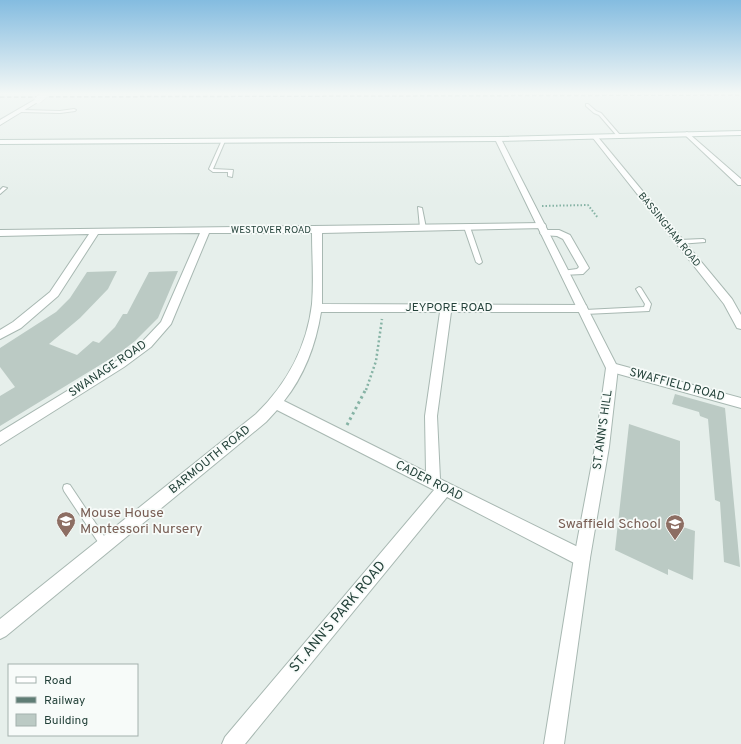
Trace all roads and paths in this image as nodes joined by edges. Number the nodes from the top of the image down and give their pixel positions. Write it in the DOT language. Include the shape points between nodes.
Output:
graph roads {
  1 [pos="613,129"];
  2 [pos="741,133"];
  3 [pos="687,134"];
  4 [pos="619,136"];
  5 [pos="594,137"];
  6 [pos="498,139"];
  7 [pos="223,141"];
  8 [pos="0,142"];
  9 [pos="230,176"];
  10 [pos="741,183"];
  11 [pos="5,188"];
  12 [pos="0,193"];
  13 [pos="532,206"];
  14 [pos="420,208"];
  15 [pos="598,218"];
  16 [pos="467,227"];
  17 [pos="423,228"];
  18 [pos="206,230"];
  19 [pos="317,230"];
  20 [pos="543,230"];
  21 [pos="95,231"];
  22 [pos="0,233"];
  23 [pos="703,241"];
  24 [pos="680,242"];
  25 [pos="479,262"];
  26 [pos="565,273"];
  27 [pos="640,289"];
  28 [pos="316,308"];
  29 [pos="382,308"];
  30 [pos="445,308"];
  31 [pos="584,310"];
  32 [pos="741,325"];
  33 [pos="0,335"];
  34 [pos="612,368"];
  35 [pos="276,403"];
  36 [pos="741,403"];
  37 [pos="341,436"];
  38 [pos="0,438"];
  39 [pos="438,486"];
  40 [pos="67,488"];
  41 [pos="105,545"];
  42 [pos="582,558"];
  43 [pos="0,630"];
  44 [pos="232,744"];
  45 [pos="554,744"];
  1 -- 4 [label="lane"];
  2 -- 3 [label="street"];
  3 -- 4 [label="street"];
  3 -- 10 [label="street"];
  4 -- 5 [label="street"];
  5 -- 6 [label="street"];
  5 -- 24 [label="street, BASSINGHAM ROAD"];
  6 -- 7 [label="street"];
  6 -- 13 [label="street"];
  7 -- 8 [label="street"];
  7 -- 9 [label="lane" via="211,169 231,171"];
  11 -- 12 [label="lane"];
  13 -- 15 [label="path" via="588,205"];
  13 -- 20 [label="street"];
  14 -- 17 [label="lane"];
  16 -- 17 [label="street, WESTOVER ROAD"];
  16 -- 20 [label="street, WESTOVER ROAD"];
  16 -- 25 [label="lane"];
  17 -- 19 [label="street, WESTOVER ROAD"];
  18 -- 19 [label="street, WESTOVER ROAD"];
  18 -- 21 [label="street, WESTOVER ROAD"];
  18 -- 38 [label="street, SWANAGE ROAD" via="166,324 147,344 120,364"];
  19 -- 28 [label="street, BARMOUTH ROAD"];
  20 -- 26 [label="street"];
  20 -- 26 [label="street, WESTOVER ROAD" via="567,237 584,268 580,272"];
  21 -- 22 [label="street, WESTOVER ROAD"];
  21 -- 33 [label="street" via="54,294 17,325"];
  23 -- 24 [label="lane"];
  24 -- 32 [label="street, BASSINGHAM ROAD" via="728,302"];
  26 -- 31 [label="street"];
  27 -- 31 [label="lane" via="648,304 647,309"];
  28 -- 29 [label="street, JEYPORE ROAD"];
  28 -- 35 [label="street, BARMOUTH ROAD" via="307,345 290,383"];
  29 -- 30 [label="street, JEYPORE ROAD"];
  29 -- 37 [label="path" via="381,337 374,372"];
  30 -- 31 [label="street, JEYPORE ROAD"];
  30 -- 39 [label="street" via="431,416 433,472"];
  31 -- 34 [label="street"];
  34 -- 36 [label="street, SWAFFIELD ROAD"];
  34 -- 42 [label="street, ST. ANN'S HILL" via="602,447"];
  35 -- 37 [label="street, CADER ROAD"];
  35 -- 41 [label="street, BARMOUTH ROAD" via="262,418"];
  37 -- 39 [label="street, CADER ROAD"];
  39 -- 42 [label="street, CADER ROAD"];
  39 -- 44 [label="street, ST. ANN'S PARK ROAD"];
  40 -- 41 [label="lane"];
  41 -- 43 [label="street, BARMOUTH ROAD"];
  42 -- 45 [label="street, ST. ANN'S HILL"];
}
